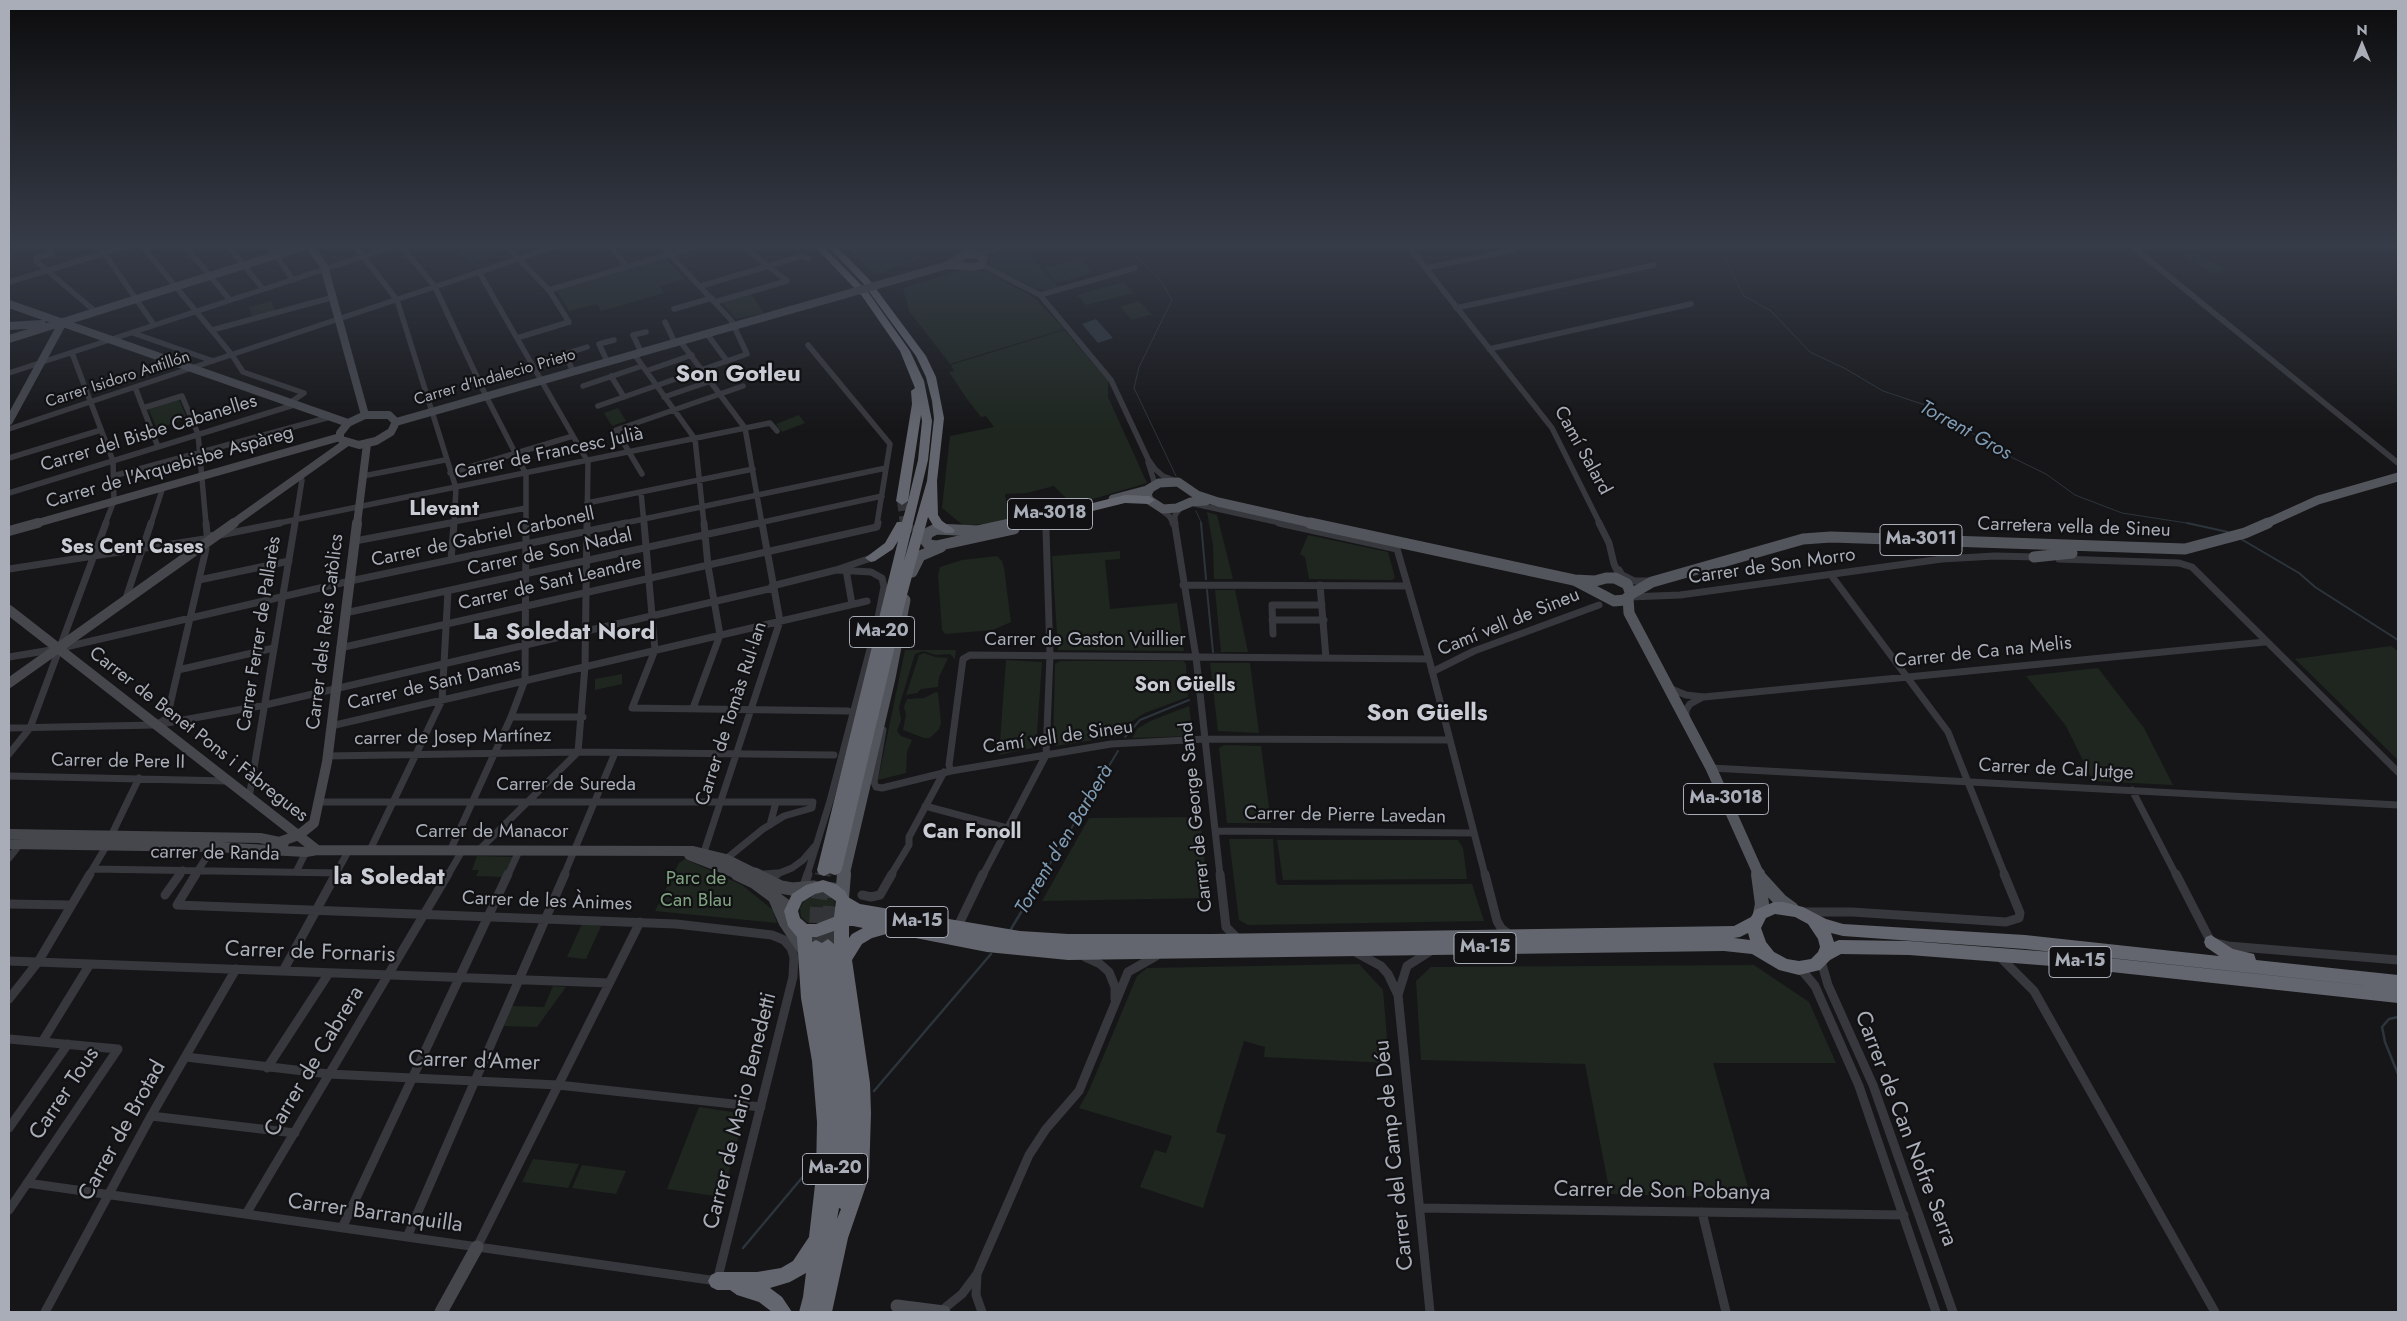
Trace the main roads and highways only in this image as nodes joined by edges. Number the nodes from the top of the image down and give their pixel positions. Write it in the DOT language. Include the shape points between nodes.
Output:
graph roads {
  1 [pos="876,309"];
  2 [pos="887,309"];
  3 [pos="913,366"];
  4 [pos="2398,477"];
  5 [pos="932,481"];
  6 [pos="1151,487"];
  7 [pos="1189,489"];
  8 [pos="908,498"];
  9 [pos="1218,502"];
  10 [pos="1154,504"];
  11 [pos="1183,506"];
  12 [pos="923,512"];
  13 [pos="905,516"];
  14 [pos="1017,527"];
  15 [pos="949,530"];
  16 [pos="2186,549"];
  17 [pos="2034,557"];
  18 [pos="869,560"];
  19 [pos="914,564"];
  20 [pos="1546,574"];
  21 [pos="1603,579"];
  22 [pos="1574,580"];
  23 [pos="1623,581"];
  24 [pos="1657,581"];
  25 [pos="1599,592"];
  26 [pos="1630,597"];
  27 [pos="1614,601"];
  28 [pos="1629,613"];
  29 [pos="877,623"];
  30 [pos="1639,632"];
  31 [pos="1668,687"];
  32 [pos="1760,878"];
  33 [pos="1795,910"];
  34 [pos="840,912"];
  35 [pos="1758,918"];
  36 [pos="1813,920"];
  37 [pos="794,921"];
  38 [pos="894,928"];
  39 [pos="2211,942"];
  40 [pos="817,950"];
  41 [pos="1763,951"];
  42 [pos="1823,958"];
  43 [pos="843,961"];
  44 [pos="2398,974"];
  45 [pos="2398,982"];
  46 [pos="2398,996"];
  47 [pos="841,1234"];
  48 [pos="817,1239"];
  49 [pos="814,1308"];
  50 [pos="783,1312"];
  1 -- 3 [label="highway, Ma-20"];
  2 -- 5 [label="highway, Ma-20" via="916,349 936,393 938,418"];
  3 -- 8 [label="highway" via="917,404"];
  3 -- 8 [label="highway, Ma-20" via="924,396 927,421 923,460"];
  4 -- 16 [label="main road, Carretera vella de Sineu / Ma-3011" via="2318,500 2246,533"];
  5 -- 12 [label="highway, Ma-20"];
  5 -- 15 [label="highway" via="932,515 938,524"];
  6 -- 7 [label="main road, Ma-3018" via="1166,481 1178,482"];
  6 -- 10 [label="main road" via="1147,494"];
  6 -- 15 [label="main road, Ma-3018" via="988,530"];
  7 -- 9 [label="main road, Ma-3018"];
  7 -- 11 [label="main road" via="1190,499"];
  8 -- 12 [label="highway, Ma-20" via="830,870"];
  8 -- 13 [label="highway"];
  9 -- 11 [label="main road, Ma-3018" via="1198,501"];
  9 -- 20 [label="main road, Ma-3018"];
  10 -- 11 [label="main road, Ma-3018" via="1168,509"];
  10 -- 14 [label="main road, Ma-3018" via="1128,501"];
  10 -- 14 [label="highway" via="1125,499"];
  12 -- 19 [label="highway"];
  13 -- 18 [label="highway" via="896,538"];
  13 -- 29 [label="highway"];
  14 -- 15 [label="main road" via="936,546 926,541 926,535 933,530"];
  14 -- 19 [label="main road, Ma-3018" via="929,551"];
  16 -- 17 [label="main road" via="2160,554 2060,553"];
  16 -- 24 [label="main road, Carretera vella de Sineu / Ma-3011" via="1804,539"];
  19 -- 34 [label="main road" via="848,857"];
  20 -- 22 [label="main road, Ma-3018"];
  20 -- 30 [label="main road" via="1612,605"];
  21 -- 22 [label="main road, Ma-3018"];
  21 -- 23 [label="main road, Ma-3018"];
  21 -- 25 [label="main road" via="1596,587"];
  22 -- 25 [label="main road, Ma-3018"];
  23 -- 24 [label="main road, Carretera vella de Sineu / Ma-3011" via="1639,584"];
  23 -- 26 [label="main road, Ma-3018" via="1630,587"];
  24 -- 26 [label="main road, Carretera vella de Sineu / Ma-3011"];
  25 -- 27 [label="main road, Ma-3018"];
  26 -- 27 [label="main road, Carretera vella de Sineu"];
  26 -- 28 [label="main road, Ma-3018"];
  27 -- 28 [label="main road, Ma-3018"];
  28 -- 30 [label="main road, Ma-3018"];
  30 -- 31 [label="main road, Ma-3018"];
  31 -- 32 [label="main road, Ma-3018" via="1711,768"];
  32 -- 33 [label="main road, Ma-3018" via="1781,901"];
  32 -- 35 [label="main road, Ma-3018" via="1762,904"];
  33 -- 35 [label="highway, Ma-15" via="1774,908"];
  33 -- 36 [label="highway, Ma-15"];
  34 -- 35 [label="highway, Ma-15" via="852,908 956,929 1068,941 1735,932"];
  34 -- 37 [label="highway, Ma-15" via="812,931"];
  34 -- 37 [label="highway, Ma-15" via="831,888 806,890 793,904"];
  34 -- 38 [label="highway, Ma-15" via="857,920"];
  34 -- 43 [label="highway"];
  35 -- 41 [label="highway" via="1754,934"];
  36 -- 42 [label="highway, Ma-15" via="1825,937 1827,946"];
  36 -- 45 [label="highway, Ma-15" via="1844,930 2016,942"];
  37 -- 40 [label="highway"];
  38 -- 41 [label="highway, Ma-15" via="987,945 1068,952 1724,944"];
  38 -- 43 [label="highway" via="860,937"];
  39 -- 44 [label="highway" via="2229,955 2241,958"];
  40 -- 47 [label="highway, Ma-20" via="850,1112 849,1165"];
  40 -- 48 [label="highway" via="810,998 825,1122 824,1176"];
  40 -- 49 [label="highway, Ma-20" via="834,1077 836,1144 829,1218"];
  41 -- 42 [label="highway, Ma-15" via="1776,961 1799,968 1808,968"];
  42 -- 46 [label="highway, Ma-15" via="1839,947 1852,946 1996,954"];
  43 -- 47 [label="highway" via="862,1083 860,1177"];
  47 -- 49 [label="highway, Ma-20"];
  48 -- 49 [label="highway"];
  48 -- 50 [label="highway" via="799,1267 784,1276 756,1281 717,1281 764,1294"];
}
